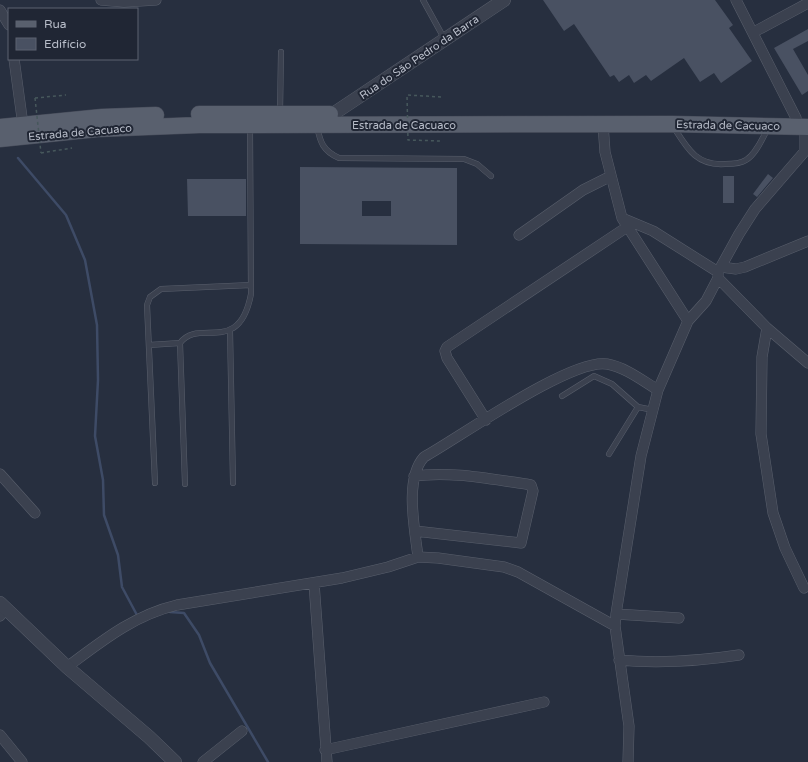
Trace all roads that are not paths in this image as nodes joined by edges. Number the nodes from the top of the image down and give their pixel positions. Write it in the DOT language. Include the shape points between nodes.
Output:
graph roads {
  1 [pos="101,0"];
  2 [pos="156,0"];
  3 [pos="423,0"];
  4 [pos="504,0"];
  5 [pos="736,0"];
  6 [pos="808,3"];
  7 [pos="0,10"];
  8 [pos="8,23"];
  9 [pos="754,32"];
  10 [pos="445,41"];
  11 [pos="281,52"];
  12 [pos="14,60"];
  13 [pos="280,114"];
  14 [pos="333,114"];
  15 [pos="804,123"];
  16 [pos="603,124"];
  17 [pos="672,124"];
  18 [pos="23,125"];
  19 [pos="316,125"];
  20 [pos="250,126"];
  21 [pos="770,126"];
  22 [pos="0,127"];
  23 [pos="0,139"];
  24 [pos="806,154"];
  25 [pos="491,176"];
  26 [pos="611,176"];
  27 [pos="624,222"];
  28 [pos="519,235"];
  29 [pos="808,241"];
  30 [pos="719,272"];
  31 [pos="252,285"];
  32 [pos="688,321"];
  33 [pos="767,328"];
  34 [pos="230,330"];
  35 [pos="180,343"];
  36 [pos="149,345"];
  37 [pos="808,363"];
  38 [pos="658,390"];
  39 [pos="562,396"];
  40 [pos="638,407"];
  41 [pos="653,410"];
  42 [pos="486,420"];
  43 [pos="609,454"];
  44 [pos="0,474"];
  45 [pos="414,476"];
  46 [pos="155,483"];
  47 [pos="233,483"];
  48 [pos="185,484"];
  49 [pos="35,513"];
  50 [pos="415,531"];
  51 [pos="418,557"];
  52 [pos="314,582"];
  53 [pos="804,588"];
  54 [pos="2,609"];
  55 [pos="616,614"];
  56 [pos="679,618"];
  57 [pos="615,626"];
  58 [pos="739,655"];
  59 [pos="619,660"];
  60 [pos="67,667"];
  61 [pos="544,702"];
  62 [pos="242,731"];
  63 [pos="0,735"];
  64 [pos="3,748"];
  65 [pos="326,750"];
  66 [pos="22,762"];
  67 [pos="175,762"];
  68 [pos="203,762"];
  69 [pos="327,762"];
  70 [pos="628,762"];
  1 -- 2 [label="street"];
  3 -- 10 [label="lane"];
  4 -- 10 [label="street, Rua do São Pedro da Barra"];
  5 -- 9 [label="street"];
  6 -- 9 [label="street"];
  7 -- 8 [label="street"];
  9 -- 15 [label="street"];
  10 -- 14 [label="street, Rua do São Pedro da Barra"];
  11 -- 13 [label="lane"];
  12 -- 18 [label="street"];
  13 -- 14 [label="main road, Estrada de Cacuaco"];
  13 -- 18 [label="main road, Estrada de Cacuaco" via="102,117"];
  14 -- 15 [label="main road, Estrada de Cacuaco" via="701,114"];
  15 -- 21 [label="main road, Estrada de Cacuaco"];
  15 -- 24 [label="street"];
  16 -- 17 [label="main road, Estrada de Cacuaco"];
  16 -- 19 [label="main road, Estrada de Cacuaco"];
  16 -- 26 [label="street" via="603,138"];
  17 -- 21 [label="main road, Estrada de Cacuaco"];
  17 -- 21 [label="lane" via="688,150 706,162 718,164 734,164 746,160"];
  18 -- 22 [label="main road, Estrada de Cacuaco"];
  19 -- 20 [label="main road, Estrada de Cacuaco"];
  19 -- 25 [label="lane" via="320,143 327,151 340,158 464,159 477,164"];
  20 -- 23 [label="main road, Estrada de Cacuaco" via="141,126"];
  20 -- 31 [label="lane"];
  24 -- 30 [label="street" via="755,209"];
  26 -- 27 [label="street"];
  26 -- 28 [label="street" via="582,190"];
  27 -- 30 [label="street" via="653,231"];
  27 -- 32 [label="street"];
  27 -- 42 [label="street" via="447,347 445,351 448,358"];
  29 -- 30 [label="street" via="745,267"];
  30 -- 32 [label="street" via="706,301"];
  30 -- 33 [label="street"];
  31 -- 34 [label="lane" via="248,311"];
  31 -- 36 [label="lane" via="161,289 154,292 147,305"];
  32 -- 38 [label="street"];
  33 -- 37 [label="street"];
  33 -- 53 [label="street" via="762,364 762,442 773,513"];
  34 -- 35 [label="lane" via="193,334 185,337"];
  34 -- 47 [label="lane"];
  35 -- 36 [label="lane"];
  35 -- 48 [label="lane"];
  36 -- 46 [label="lane"];
  38 -- 41 [label="street"];
  38 -- 42 [label="street" via="616,367 595,364 551,381"];
  39 -- 40 [label="lane" via="594,376 612,384"];
  40 -- 41 [label="lane"];
  40 -- 43 [label="lane"];
  41 -- 55 [label="street" via="638,473"];
  42 -- 45 [label="street" via="424,457 418,464"];
  44 -- 49 [label="street"];
  45 -- 50 [label="street"];
  45 -- 50 [label="street" via="437,473 467,476 531,485 533,491 521,543"];
  50 -- 51 [label="street"];
  51 -- 52 [label="street" via="388,567"];
  51 -- 57 [label="street" via="484,564 518,572"];
  52 -- 60 [label="street" via="177,605 152,612 135,619 110,635"];
  52 -- 65 [label="street"];
  54 -- 60 [label="street"];
  55 -- 56 [label="street"];
  55 -- 57 [label="street"];
  57 -- 59 [label="street"];
  58 -- 59 [label="street" via="700,661"];
  59 -- 70 [label="street" via="629,726"];
  60 -- 67 [label="street"];
  61 -- 65 [label="street"];
  62 -- 68 [label="street"];
  63 -- 64 [label="street"];
  64 -- 66 [label="street"];
  65 -- 69 [label="street"];
}
